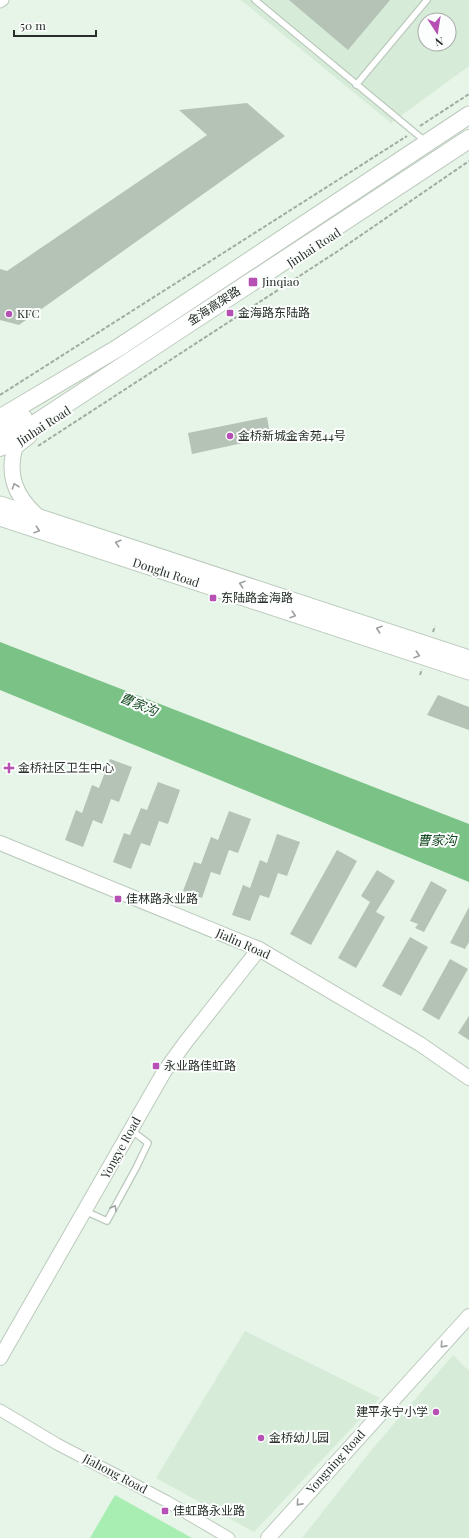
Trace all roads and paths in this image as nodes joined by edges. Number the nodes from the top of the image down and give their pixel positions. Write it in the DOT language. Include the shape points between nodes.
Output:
graph roads {
  1 [pos="3,0"];
  2 [pos="255,0"];
  3 [pos="427,0"];
  4 [pos="0,2"];
  5 [pos="356,85"];
  6 [pos="469,94"];
  7 [pos="469,115"];
  8 [pos="469,127"];
  9 [pos="412,132"];
  10 [pos="469,139"];
  11 [pos="427,143"];
  12 [pos="469,147"];
  13 [pos="469,161"];
  14 [pos="0,395"];
  15 [pos="0,418"];
  16 [pos="0,432"];
  17 [pos="32,442"];
  18 [pos="0,447"];
  19 [pos="0,455"];
  20 [pos="0,504"];
  21 [pos="38,517"];
  22 [pos="0,518"];
  23 [pos="469,658"];
  24 [pos="469,672"];
  25 [pos="0,843"];
  26 [pos="259,949"];
  27 [pos="469,1078"];
  28 [pos="131,1130"];
  29 [pos="85,1211"];
  30 [pos="469,1316"];
  31 [pos="0,1358"];
  32 [pos="0,1410"];
  33 [pos="229,1538"];
  34 [pos="268,1538"];
  1 -- 4 [label="street"];
  2 -- 5 [label="lane"];
  3 -- 5 [label="lane"];
  5 -- 9 [label="lane"];
  6 -- 9 [label="path"];
  7 -- 11 [label="main road, Jinhai Road"];
  8 -- 16 [label="highway, 金海高架路"];
  9 -- 11 [label="lane"];
  9 -- 14 [label="path"];
  10 -- 18 [label="highway, 金海高架路"];
  11 -- 15 [label="main road, Jinhai Road" via="118,348"];
  12 -- 17 [label="main road, Jinhai Road" via="219,310"];
  13 -- 17 [label="path" via="338,251"];
  17 -- 19 [label="main road, Jinhai Road"];
  21 -- 17 [label="main road, one-way" via="20,498 12,474 15,447"];
  20 -- 21 [label="main road, Donglu Road"];
  23 -- 21 [label="main road, Donglu Road, one-way"];
  22 -- 24 [label="main road, Donglu Road, one-way"];
  25 -- 26 [label="street, Jialin Road"];
  26 -- 27 [label="street, Jialin Road" via="420,1044"];
  26 -- 28 [label="street, Yongye Road" via="174,1058"];
  28 -- 29 [label="street, Yongye Road"];
  29 -- 28 [label="lane, one-way" via="107,1221 148,1143"];
  29 -- 31 [label="street, Yongye Road"];
  30 -- 34 [label="street, Yongning Road, one-way"];
  32 -- 33 [label="street, Jiahong Road"];
}
